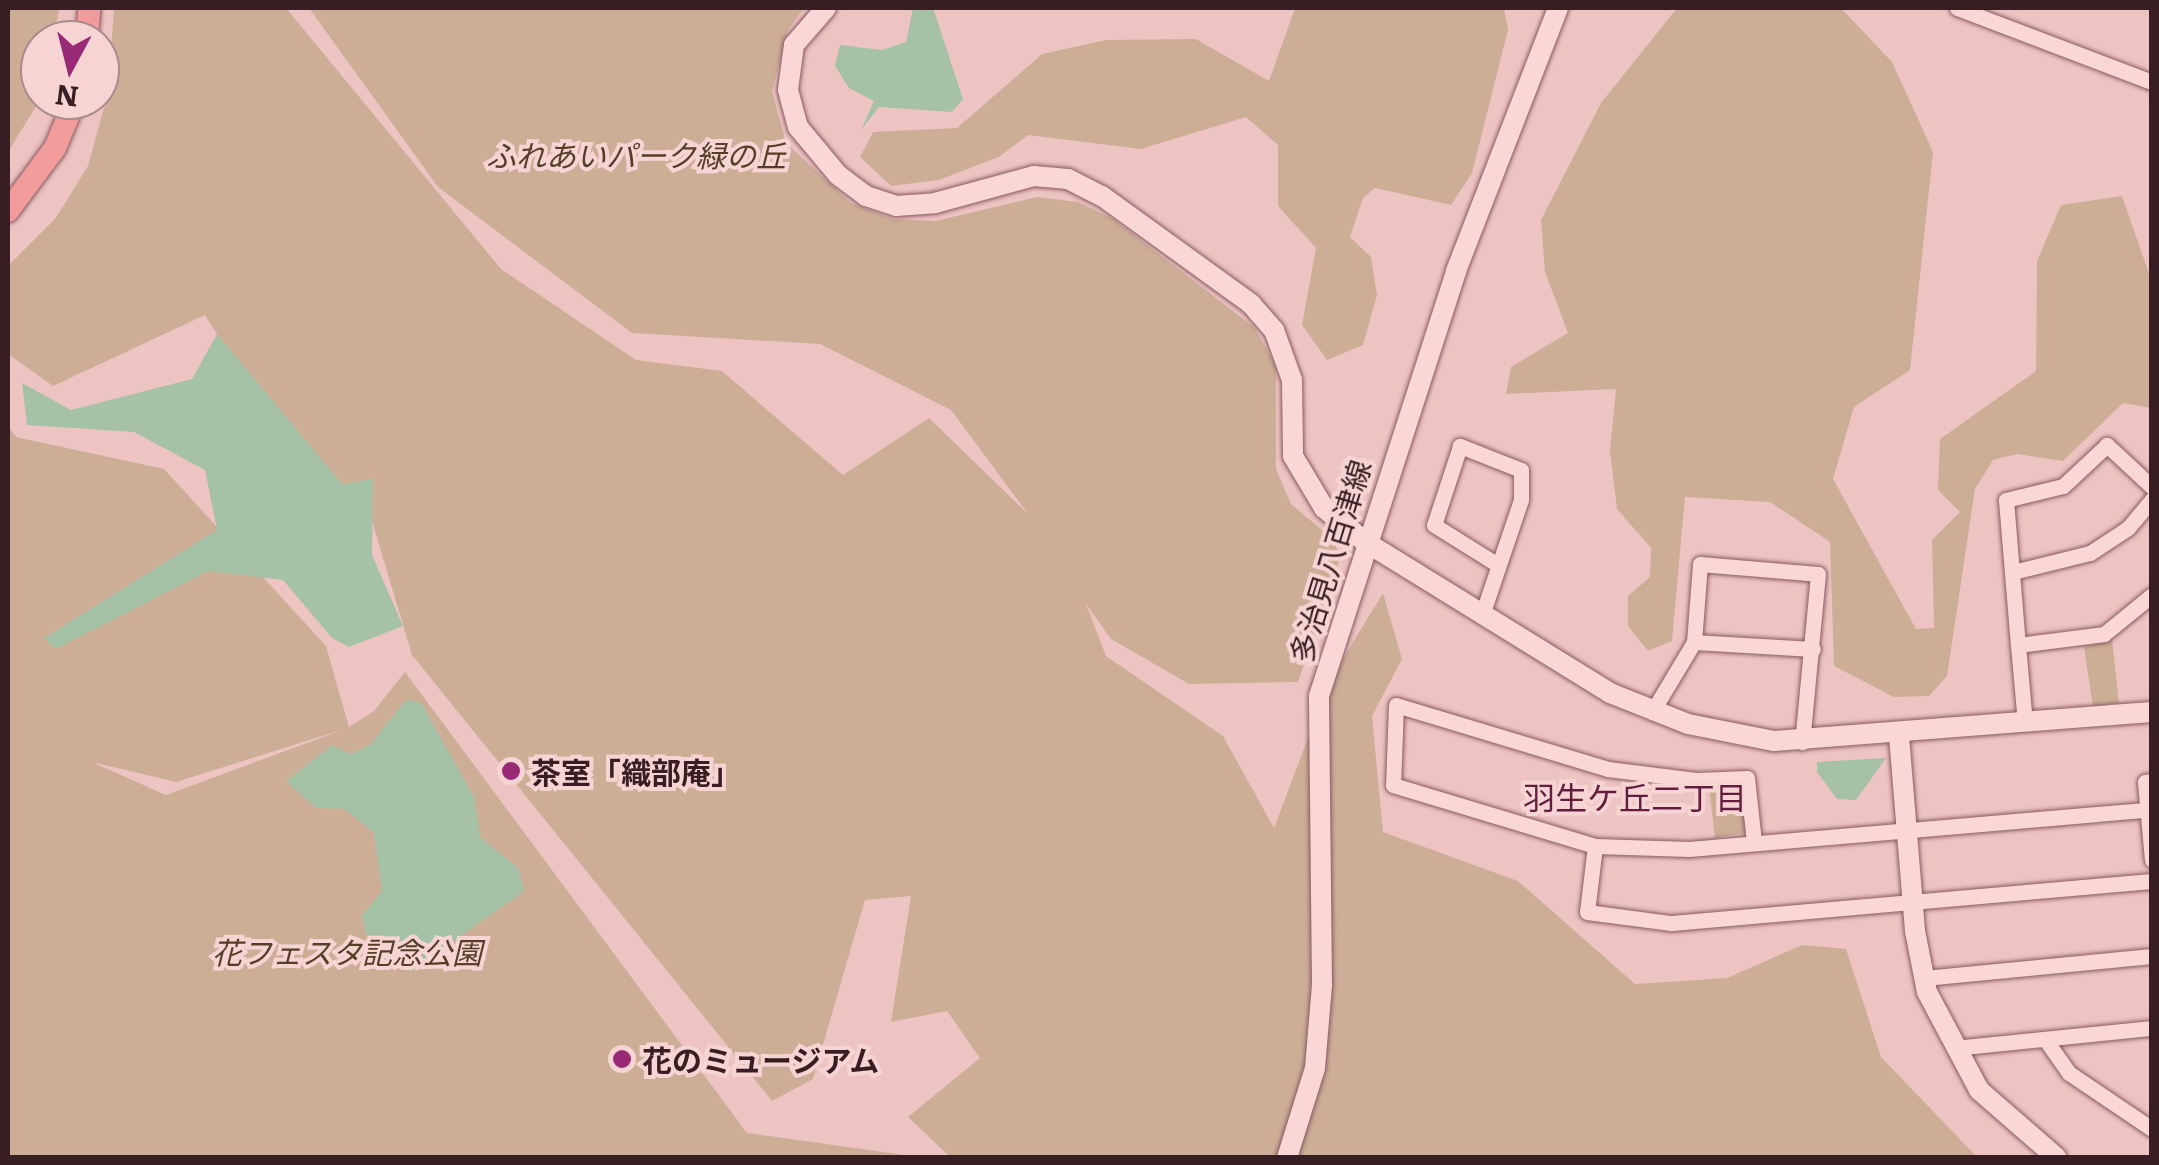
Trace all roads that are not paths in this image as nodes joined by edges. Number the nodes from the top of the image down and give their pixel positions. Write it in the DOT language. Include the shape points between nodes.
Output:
graph roads {
  1 [pos="826,8"];
  2 [pos="1558,8"];
  3 [pos="1957,8"];
  4 [pos="2152,82"];
  5 [pos="66,120"];
  6 [pos="8,211"];
  7 [pos="2152,488"];
  8 [pos="2152,500"];
  9 [pos="1364,541"];
  10 [pos="1498,565"];
  11 [pos="2013,572"];
  12 [pos="2152,595"];
  13 [pos="1483,612"];
  14 [pos="1694,642"];
  15 [pos="2018,646"];
  16 [pos="1813,649"];
  17 [pos="1652,712"];
  18 [pos="2152,712"];
  19 [pos="2025,723"];
  20 [pos="1899,736"];
  21 [pos="1802,742"];
  22 [pos="2152,781"];
  23 [pos="2148,810"];
  24 [pos="1905,831"];
  25 [pos="1754,842"];
  26 [pos="1594,846"];
  27 [pos="2152,860"];
  28 [pos="2152,881"];
  29 [pos="1912,903"];
  30 [pos="2152,956"];
  31 [pos="1924,978"];
  32 [pos="2152,1028"];
  33 [pos="2044,1038"];
  34 [pos="1954,1048"];
  35 [pos="2152,1128"];
  36 [pos="1287,1158"];
  37 [pos="2057,1158"];
  1 -- 9 [label="street" via="794,45 788,90 798,127 838,174 866,196 896,206 935,204 1034,176 1068,179 1102,196 1251,304 1274,330 1292,380 1292,456 1302,480"];
  2 -- 9 [label="street, 多治見八百津線" via="1456,270"];
  3 -- 4 [label="street"];
  5 -- 6 [label="main road" via="54,148"];
  7 -- 11 [label="street" via="2107,445 2064,486 2006,500"];
  8 -- 11 [label="street" via="2128,528 2090,554"];
  9 -- 13 [label="street"];
  9 -- 36 [label="street, 多治見八百津線" via="1317,709 1322,985 1314,1068"];
  10 -- 10 [label="street" via="1521,500 1521,470 1460,446 1434,524"];
  10 -- 13 [label="street"];
  11 -- 15 [label="street"];
  12 -- 15 [label="street" via="2104,634"];
  13 -- 17 [label="street"];
  14 -- 16 [label="street"];
  14 -- 16 [label="street" via="1700,564 1818,574"];
  14 -- 17 [label="street"];
  15 -- 19 [label="street"];
  16 -- 21 [label="street"];
  17 -- 21 [label="street" via="1743,738"];
  18 -- 19 [label="street"];
  19 -- 20 [label="street"];
  20 -- 21 [label="street"];
  20 -- 24 [label="street"];
  22 -- 23 [label="street" via="2146,782"];
  23 -- 24 [label="street"];
  23 -- 27 [label="street"];
  24 -- 25 [label="street"];
  24 -- 29 [label="street"];
  25 -- 26 [label="street" via="1690,849"];
  25 -- 26 [label="street" via="1748,778 1696,780 1608,769 1396,704 1393,785"];
  26 -- 29 [label="street" via="1587,912 1671,923"];
  28 -- 29 [label="street"];
  29 -- 31 [label="street"];
  30 -- 31 [label="street"];
  31 -- 34 [label="street"];
  32 -- 33 [label="street"];
  33 -- 34 [label="street"];
  33 -- 35 [label="street" via="2070,1073"];
  34 -- 37 [label="street" via="1979,1090"];
}
